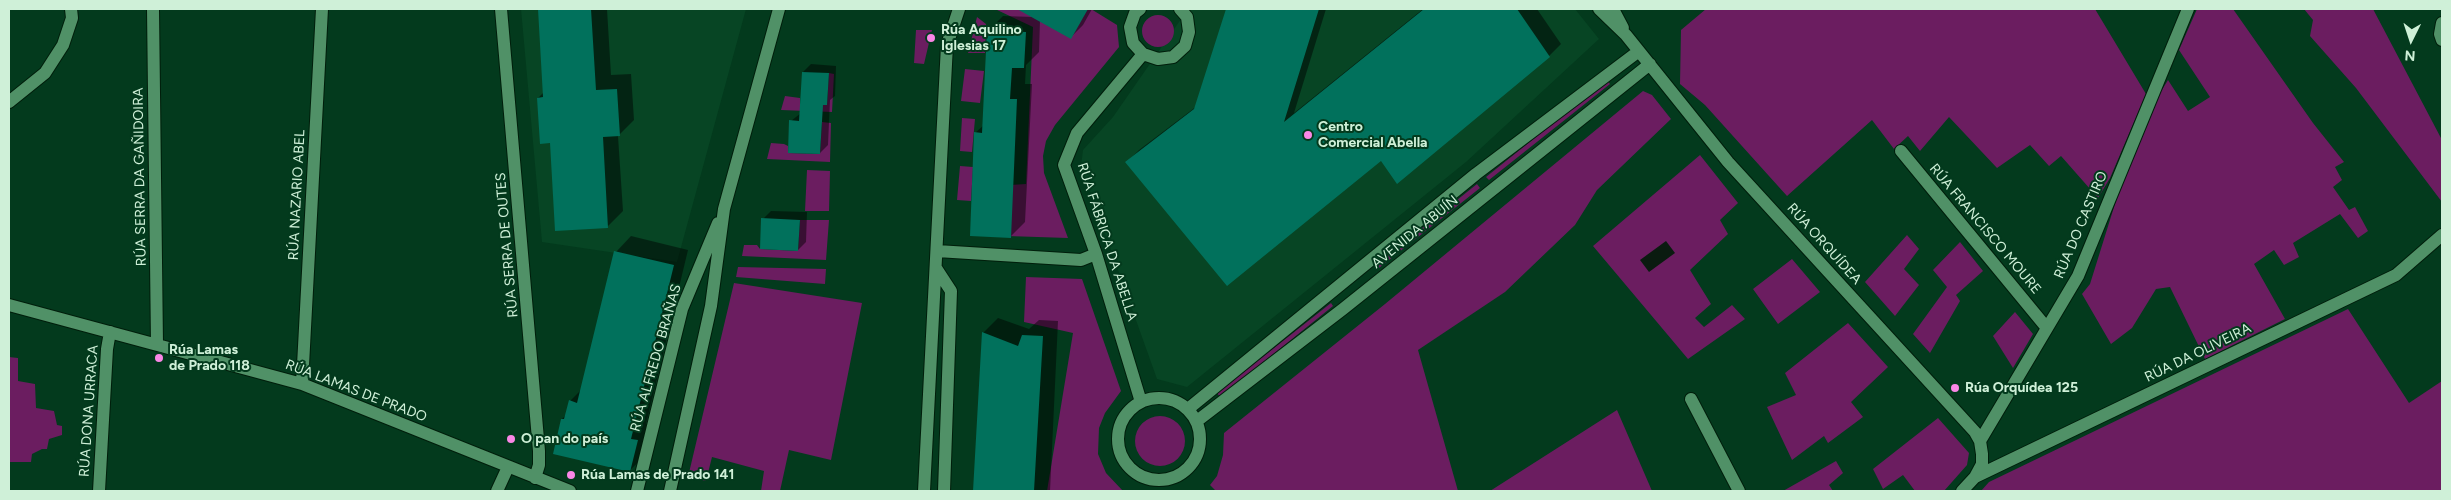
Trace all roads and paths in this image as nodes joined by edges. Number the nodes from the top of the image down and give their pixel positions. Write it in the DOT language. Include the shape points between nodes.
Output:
graph roads {
  1 [pos="71,9"];
  2 [pos="152,9"];
  3 [pos="322,9"];
  4 [pos="500,9"];
  5 [pos="779,9"];
  6 [pos="959,9"];
  7 [pos="1180,9"];
  8 [pos="1599,9"];
  9 [pos="1612,9"];
  10 [pos="2188,9"];
  11 [pos="1133,10"];
  12 [pos="2442,23"];
  13 [pos="1626,34"];
  14 [pos="2442,40"];
  15 [pos="1639,51"];
  16 [pos="1143,54"];
  17 [pos="1650,64"];
  18 [pos="9,102"];
  19 [pos="1901,151"];
  20 [pos="724,209"];
  21 [pos="2442,235"];
  22 [pos="936,251"];
  23 [pos="1096,254"];
  24 [pos="936,268"];
  25 [pos="1354,273"];
  26 [pos="1366,291"];
  27 [pos="9,306"];
  28 [pos="2046,327"];
  29 [pos="110,332"];
  30 [pos="158,344"];
  31 [pos="302,384"];
  32 [pos="1691,399"];
  33 [pos="1141,402"];
  34 [pos="1188,409"];
  35 [pos="1197,421"];
  36 [pos="1980,441"];
  37 [pos="508,467"];
  38 [pos="1975,477"];
  39 [pos="535,478"];
  40 [pos="99,491"];
  41 [pos="497,491"];
  42 [pos="570,491"];
  43 [pos="637,491"];
  44 [pos="670,491"];
  45 [pos="924,491"];
  46 [pos="944,491"];
  47 [pos="1739,491"];
  48 [pos="1962,491"];
  1 -- 18 [label="street" via="72,18 63,45 44,73"];
  2 -- 30 [label="street, RÚA SERRA DA GAÑIDOIRA"];
  3 -- 31 [label="street, RÚA NAZARIO ABEL"];
  4 -- 39 [label="street, RÚA SERRA DE OUTES" via="539,451"];
  5 -- 20 [label="street, RÚA ALFREDO BRAÑAS"];
  6 -- 22 [label="street" via="947,45"];
  7 -- 16 [label="street" via="1187,17 1190,32 1185,46 1173,56 1158,60"];
  8 -- 13 [label="street, RÚA ORQUÍDEA"];
  9 -- 13 [label="street, RÚA ORQUÍDEA"];
  10 -- 28 [label="street, RÚA DO CASTIRO" via="2078,276"];
  11 -- 16 [label="street" via="1131,35 1133,43"];
  12 -- 14 [label="street"];
  13 -- 15 [label="street, RÚA ORQUÍDEA"];
  15 -- 17 [label="street, RÚA ORQUÍDEA"];
  15 -- 25 [label="street, AVENIDA ABUÍN" via="1476,174"];
  16 -- 23 [label="street, RÚA FÁBRICA DA ABELLA" via="1077,133 1064,165"];
  17 -- 26 [label="street, AVENIDA ABUÍN"];
  17 -- 36 [label="street, RÚA ORQUÍDEA" via="1728,162"];
  19 -- 28 [label="street, RÚA FRANCISCO MOURE"];
  20 -- 43 [label="street, RÚA ALFREDO BRAÑAS" via="682,309"];
  20 -- 44 [label="street, RÚA ALFREDO BRAÑAS" via="710,306"];
  21 -- 38 [label="street, RÚA DA OLIVEIRA" via="2396,276"];
  22 -- 23 [label="street" via="1082,260"];
  22 -- 24 [label="street"];
  23 -- 33 [label="street, RÚA FÁBRICA DA ABELLA"];
  24 -- 45 [label="street"];
  24 -- 46 [label="street" via="951,291"];
  25 -- 26 [label="street"];
  25 -- 34 [label="street, AVENIDA ABUÍN"];
  26 -- 35 [label="street, AVENIDA ABUÍN"];
  27 -- 29 [label="street, RÚA LAMAS DE PRADO"];
  28 -- 36 [label="street, RÚA DO CASTIRO"];
  29 -- 30 [label="street, RÚA LAMAS DE PRADO"];
  29 -- 40 [label="street, RÚA DONA URRACA"];
  30 -- 31 [label="street, RÚA LAMAS DE PRADO"];
  31 -- 37 [label="street, RÚA LAMAS DE PRADO"];
  32 -- 47 [label="street"];
  33 -- 34 [label="street" via="1157,398 1173,400"];
  33 -- 35 [label="street" via="1122,423 1118,436 1122,458 1136,474 1156,481 1177,477 1194,463 1201,442"];
  34 -- 35 [label="street"];
  36 -- 38 [label="street" via="1982,464"];
  37 -- 39 [label="street, RÚA LAMAS DE PRADO"];
  37 -- 41 [label="street"];
  38 -- 48 [label="street, RÚA DA OLIVEIRA"];
  39 -- 42 [label="street, RÚA LAMAS DE PRADO"];
}
